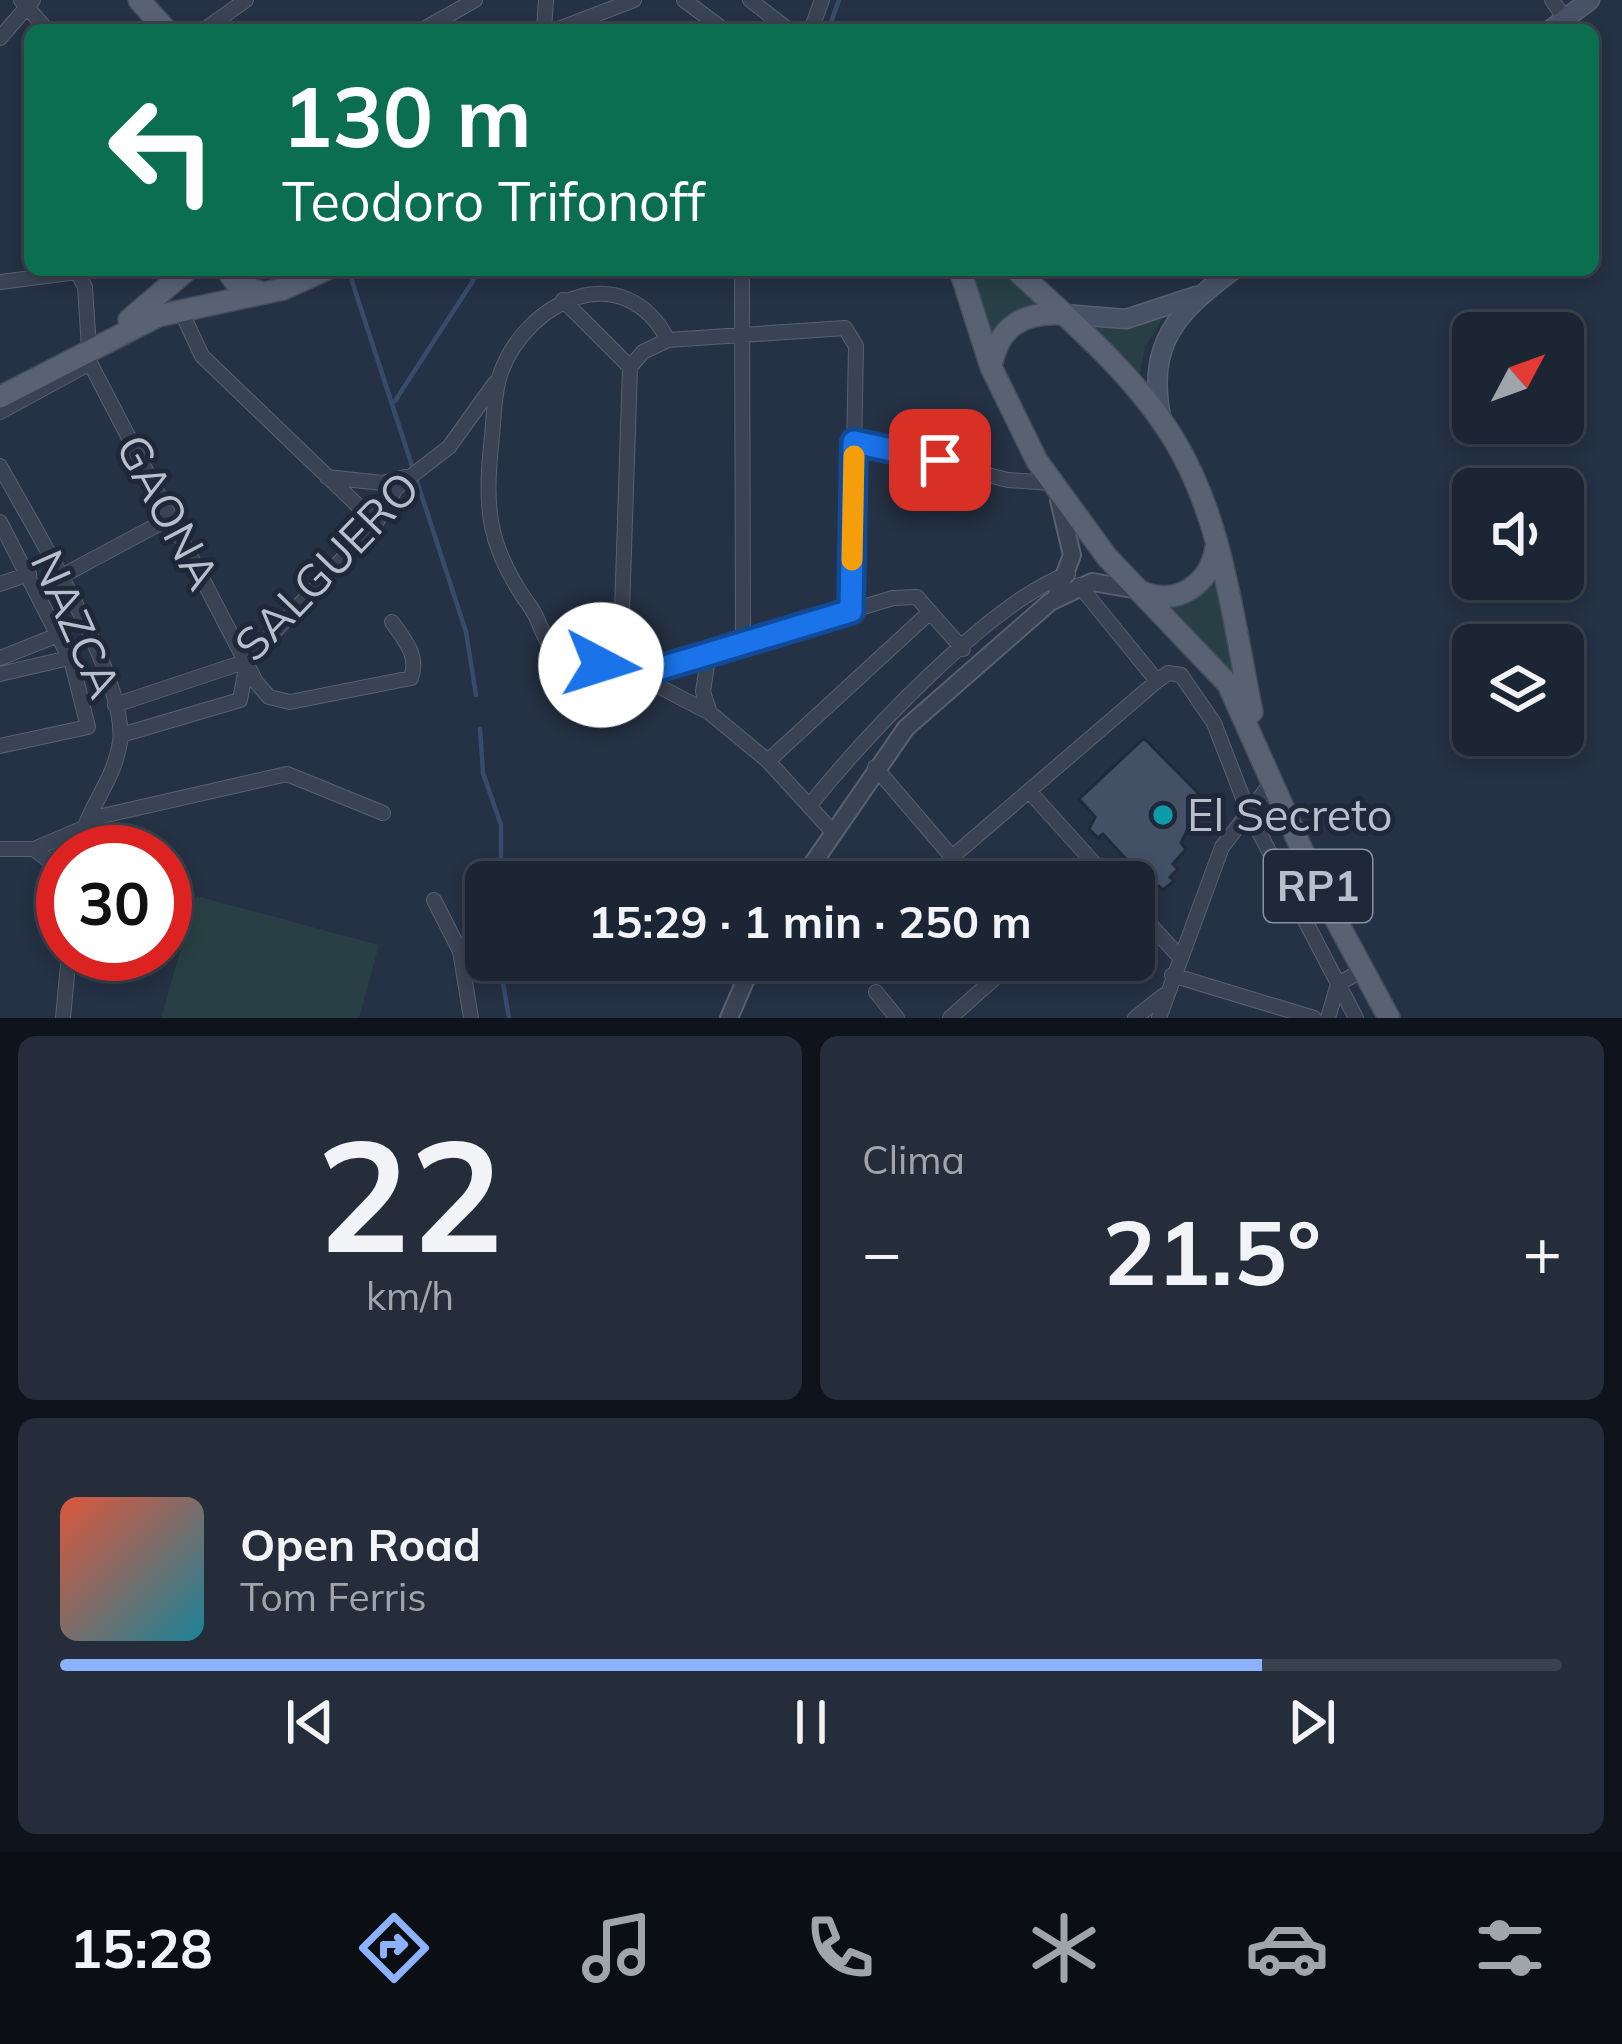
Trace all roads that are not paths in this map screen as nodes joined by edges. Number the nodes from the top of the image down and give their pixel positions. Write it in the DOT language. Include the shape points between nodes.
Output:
graph roads {
  1 [pos="139,0"];
  2 [pos="246,0"];
  3 [pos="475,0"];
  4 [pos="634,0"];
  5 [pos="684,0"];
  6 [pos="750,0"];
  7 [pos="1552,0"];
  8 [pos="1590,0"];
  9 [pos="27,2"];
  10 [pos="161,24"];
  11 [pos="212,24"];
  12 [pos="433,24"];
  13 [pos="572,24"];
  14 [pos="716,24"];
  15 [pos="781,24"];
  16 [pos="1558,24"];
  17 [pos="0,38"];
  18 [pos="46,276"];
  19 [pos="79,276"];
  20 [pos="180,276"];
  21 [pos="231,276"];
  22 [pos="309,276"];
  23 [pos="742,276"];
  24 [pos="962,276"];
  25 [pos="1022,276"];
  26 [pos="1225,276"];
  27 [pos="0,282"];
  28 [pos="262,293"];
  29 [pos="1201,294"];
  30 [pos="563,300"];
  31 [pos="180,309"];
  32 [pos="1063,314"];
  33 [pos="741,335"];
  34 [pos="110,336"];
  35 [pos="668,340"];
  36 [pos="89,355"];
  37 [pos="630,367"];
  38 [pos="991,367"];
  39 [pos="500,373"];
  40 [pos="0,397"];
  41 [pos="0,412"];
  42 [pos="1162,422"];
  43 [pos="854,442"];
  44 [pos="0,466"];
  45 [pos="327,476"];
  46 [pos="410,476"];
  47 [pos="1051,483"];
  48 [pos="170,518"];
  49 [pos="0,522"];
  50 [pos="376,523"];
  51 [pos="1216,548"];
  52 [pos="16,550"];
  53 [pos="0,559"];
  54 [pos="29,574"];
  55 [pos="60,577"];
  56 [pos="1073,580"];
  57 [pos="0,584"];
  58 [pos="1139,591"];
  59 [pos="851,611"];
  60 [pos="930,612"];
  61 [pos="392,622"];
  62 [pos="58,635"];
  63 [pos="743,647"];
  64 [pos="963,649"];
  65 [pos="0,658"];
  66 [pos="69,658"];
  67 [pos="708,658"];
  68 [pos="247,661"];
  69 [pos="633,672"];
  70 [pos="0,674"];
  71 [pos="1162,677"];
  72 [pos="115,705"];
  73 [pos="710,713"];
  74 [pos="121,735"];
  75 [pos="0,746"];
  76 [pos="1259,748"];
  77 [pos="768,760"];
  78 [pos="875,767"];
  79 [pos="1272,782"];
  80 [pos="1029,791"];
  81 [pos="809,806"];
  82 [pos="1248,811"];
  83 [pos="383,813"];
  84 [pos="85,824"];
  85 [pos="832,831"];
  86 [pos="34,849"];
  87 [pos="1,852"];
  88 [pos="813,861"];
  89 [pos="1090,861"];
  90 [pos="434,900"];
  91 [pos="1155,930"];
  92 [pos="1178,955"];
  93 [pos="1363,970"];
  94 [pos="1172,975"];
  95 [pos="66,981"];
  96 [pos="745,981"];
  97 [pos="992,981"];
  98 [pos="1338,984"];
  99 [pos="876,992"];
  100 [pos="1166,993"];
  101 [pos="63,1018"];
  102 [pos="471,1018"];
  103 [pos="729,1018"];
  104 [pos="897,1018"];
  105 [pos="950,1018"];
  106 [pos="1135,1018"];
  107 [pos="1159,1018"];
  108 [pos="1314,1018"];
  109 [pos="1328,1018"];
  110 [pos="1356,1018"];
  111 [pos="1389,1018"];
  1 -- 10 [label="main road"];
  2 -- 11 [label="street"];
  3 -- 12 [label="street"];
  4 -- 13 [label="street"];
  5 -- 14 [label="street"];
  6 -- 15 [label="street"];
  7 -- 16 [label="street"];
  8 -- 16 [label="main road"];
  9 -- 17 [label="street"];
  18 -- 27 [label="street"];
  19 -- 36 [label="street"];
  20 -- 34 [label="main road"];
  21 -- 28 [label="main road"];
  22 -- 28 [label="main road"];
  23 -- 33 [label="street"];
  24 -- 38 [label="main road"];
  25 -- 32 [label="main road, RP1"];
  26 -- 29 [label="main road"];
  28 -- 31 [label="main road"];
  29 -- 32 [label="main road" via="1126,319"];
  29 -- 42 [label="main road" via="1161,349"];
  30 -- 35 [label="street" via="613,294 655,321"];
  30 -- 37 [label="street"];
  30 -- 39 [label="street, SALGUERO"];
  31 -- 34 [label="main road"];
  31 -- 45 [label="street" via="202,356"];
  32 -- 38 [label="main road" via="1033,314 1010,326"];
  32 -- 42 [label="main road, RP1"];
  33 -- 35 [label="street"];
  33 -- 43 [label="street" via="845,328 856,346"];
  33 -- 63 [label="street"];
  34 -- 36 [label="main road"];
  35 -- 37 [label="street"];
  36 -- 40 [label="main road"];
  36 -- 41 [label="street"];
  36 -- 48 [label="street, GAONA"];
  37 -- 69 [label="street" via="622,642"];
  38 -- 47 [label="main road"];
  39 -- 46 [label="street, SALGUERO" via="471,422"];
  39 -- 69 [label="street" via="486,512 510,579 550,646 574,662"];
  42 -- 51 [label="main road, RP1" via="1199,491"];
  43 -- 47 [label="street"];
  43 -- 59 [label="street"];
  44 -- 55 [label="street, NAZCA"];
  45 -- 46 [label="street" via="382,483"];
  45 -- 50 [label="street"];
  46 -- 50 [label="street, SALGUERO"];
  47 -- 56 [label="street" via="1069,528"];
  47 -- 58 [label="main road"];
  48 -- 55 [label="street"];
  48 -- 68 [label="street, GAONA"];
  49 -- 52 [label="street"];
  50 -- 68 [label="street, SALGUERO"];
  51 -- 58 [label="main road" via="1204,578 1186,592"];
  51 -- 76 [label="main road, RP1"];
  52 -- 53 [label="street"];
  52 -- 54 [label="street"];
  54 -- 57 [label="street"];
  54 -- 62 [label="street"];
  55 -- 72 [label="street, NAZCA"];
  56 -- 58 [label="street"];
  56 -- 64 [label="street" via="1021,598"];
  56 -- 71 [label="street"];
  56 -- 78 [label="street" via="905,728"];
  58 -- 76 [label="main road" via="1223,676"];
  59 -- 60 [label="street" via="917,598"];
  59 -- 63 [label="street"];
  60 -- 64 [label="street"];
  60 -- 77 [label="street"];
  61 -- 68 [label="street, GAONA" via="416,664 402,684 290,702 269,697"];
  62 -- 65 [label="street"];
  62 -- 66 [label="street"];
  63 -- 67 [label="street"];
  64 -- 81 [label="street" via="863,742"];
  66 -- 70 [label="street"];
  66 -- 75 [label="street" via="88,727"];
  67 -- 69 [label="street"];
  67 -- 73 [label="street" via="703,692"];
  68 -- 72 [label="street, SALGUERO"];
  68 -- 74 [label="street, SALGUERO" via="240,700"];
  69 -- 73 [label="street"];
  71 -- 80 [label="street"];
  71 -- 82 [label="street" via="1181,675 1202,702"];
  72 -- 74 [label="street, NAZCA"];
  73 -- 77 [label="street"];
  74 -- 84 [label="street, NAZCA" via="109,785"];
  76 -- 79 [label="main road, RP1"];
  77 -- 81 [label="street"];
  78 -- 80 [label="street" via="952,857"];
  78 -- 85 [label="street"];
  79 -- 82 [label="street"];
  79 -- 93 [label="main road, RP1"];
  80 -- 89 [label="street"];
  81 -- 85 [label="street"];
  82 -- 92 [label="street" via="1222,847"];
  82 -- 98 [label="street"];
  83 -- 84 [label="street" via="286,775"];
  84 -- 86 [label="street"];
  85 -- 88 [label="street"];
  86 -- 87 [label="street"];
  90 -- 102 [label="street" via="460,951"];
  91 -- 92 [label="street"];
  92 -- 94 [label="street"];
  93 -- 98 [label="street"];
  93 -- 111 [label="main road, RP1"];
  94 -- 100 [label="street"];
  94 -- 108 [label="street"];
  95 -- 101 [label="street"];
  96 -- 103 [label="street"];
  97 -- 105 [label="street"];
  98 -- 109 [label="street"];
  98 -- 110 [label="street"];
  99 -- 104 [label="street"];
  100 -- 106 [label="street"];
  100 -- 107 [label="street"];
}
